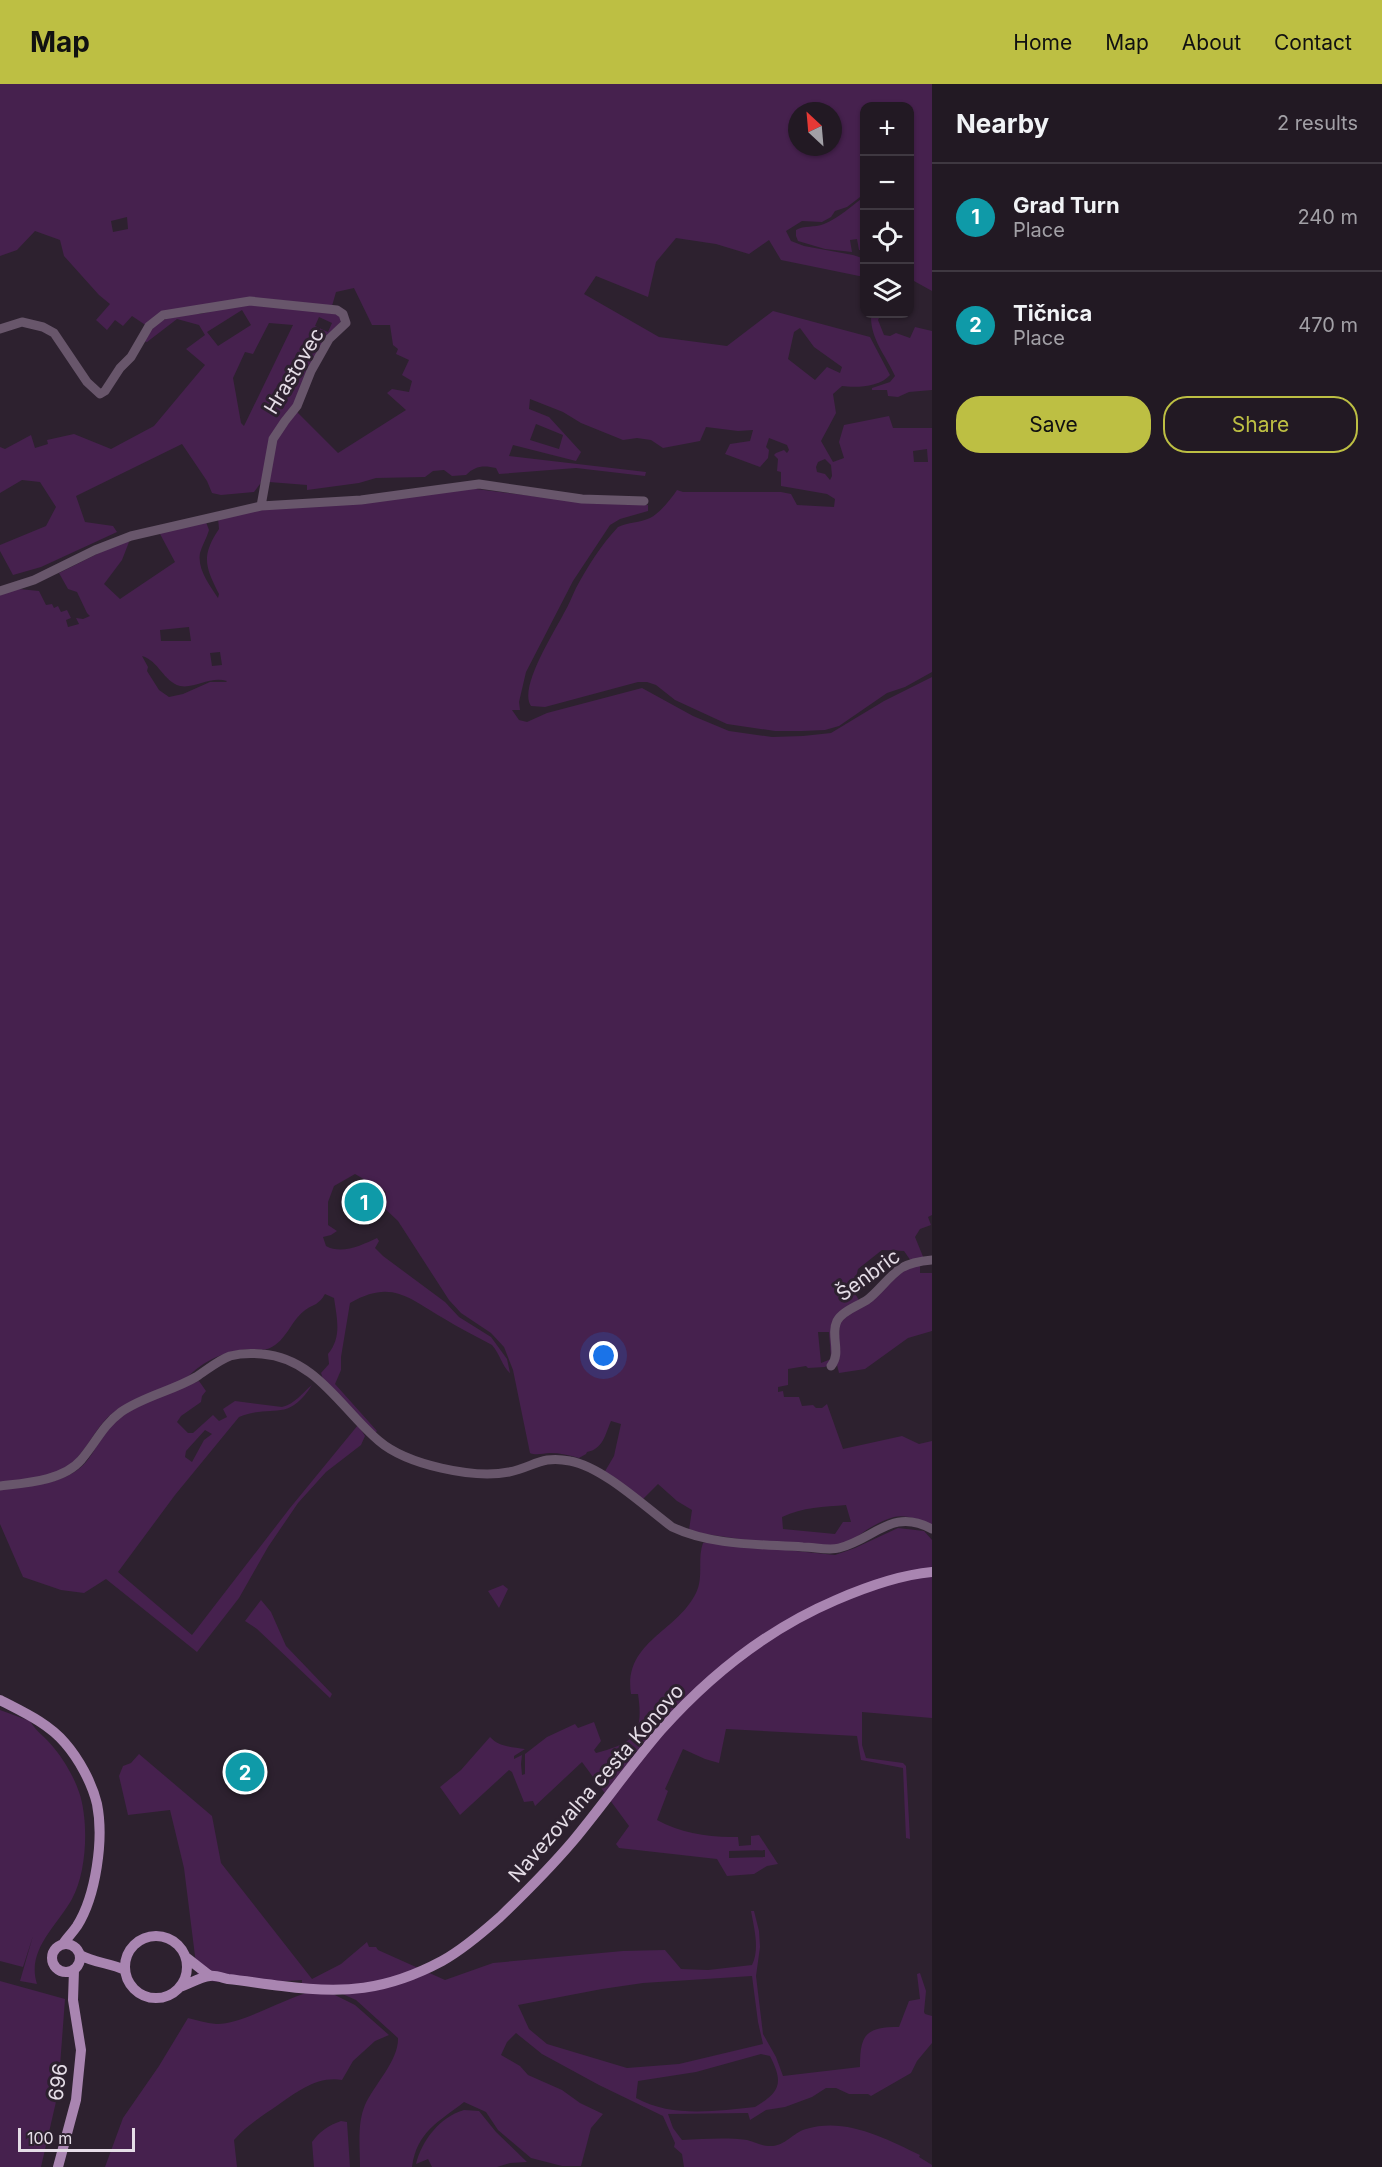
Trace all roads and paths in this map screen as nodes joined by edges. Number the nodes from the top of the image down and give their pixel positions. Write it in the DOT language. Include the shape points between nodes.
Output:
graph roads {
  1 [pos="0,329"];
  2 [pos="644,501"];
  3 [pos="261,506"];
  4 [pos="0,591"];
  5 [pos="932,1260"];
  6 [pos="831,1366"];
  7 [pos="0,1486"];
  8 [pos="932,1529"];
  9 [pos="932,1572"];
  10 [pos="0,1700"];
  11 [pos="77,1926"];
  12 [pos="63,1944"];
  13 [pos="129,1951"];
  14 [pos="186,1958"];
  15 [pos="78,1960"];
  16 [pos="112,1964"];
  17 [pos="125,1970"];
  18 [pos="59,1971"];
  19 [pos="210,1976"];
  20 [pos="180,1987"];
  21 [pos="73,2000"];
  22 [pos="58,2167"];
  1 -- 3 [label="street, Hrastovec" via="22,322 54,333 87,382 100,394 131,357 149,326 163,315 250,301 337,310 343,314 346,323 329,339 297,406 273,439"];
  2 -- 3 [label="street" via="582,499 478,484 361,500"];
  3 -- 4 [label="street" via="131,536 34,580"];
  5 -- 6 [label="street, Šenbric" via="900,1269 868,1299 841,1316 835,1328 836,1355"];
  7 -- 8 [label="street" via="66,1472 122,1411 231,1356 248,1353 298,1364 313,1374 381,1443 404,1458 465,1472 498,1474 550,1458 573,1461 600,1472 684,1533 733,1542 838,1549 895,1521 921,1523"];
  9 -- 19 [label="main road, Navezovalna cesta Konovo" via="887,1581 810,1611 768,1635 730,1664 661,1730 528,1891 444,1960 388,1984 345,1991"];
  10 -- 11 [label="main road, 696 / 696" via="38,1720 65,1743 83,1768 97,1804 100,1855 88,1902"];
  11 -- 12 [label="main road, 696 / 696"];
  11 -- 15 [label="main road, 696 / 696"];
  12 -- 15 [label="main road" via="72,1944"];
  12 -- 18 [label="main road, 696 / 696" via="55,1949 52,1958"];
  13 -- 14 [label="main road, Navezovalna cesta Konovo" via="136,1943 155,1935 175,1941"];
  13 -- 16 [label="main road, Navezovalna cesta Konovo"];
  13 -- 17 [label="main road"];
  14 -- 19 [label="main road, Navezovalna cesta Konovo"];
  14 -- 20 [label="main road" via="188,1968"];
  15 -- 16 [label="main road"];
  15 -- 18 [label="main road" via="69,1972"];
  15 -- 21 [label="main road, 696 / 696"];
  16 -- 17 [label="main road"];
  17 -- 20 [label="main road, Navezovalna cesta Konovo" via="134,1989 142,1995 162,1997"];
  18 -- 21 [label="main road, 696 / 696"];
  19 -- 20 [label="main road, Navezovalna cesta Konovo"];
  21 -- 22 [label="main road, 696 / 696" via="81,2050 76,2100"];
}
